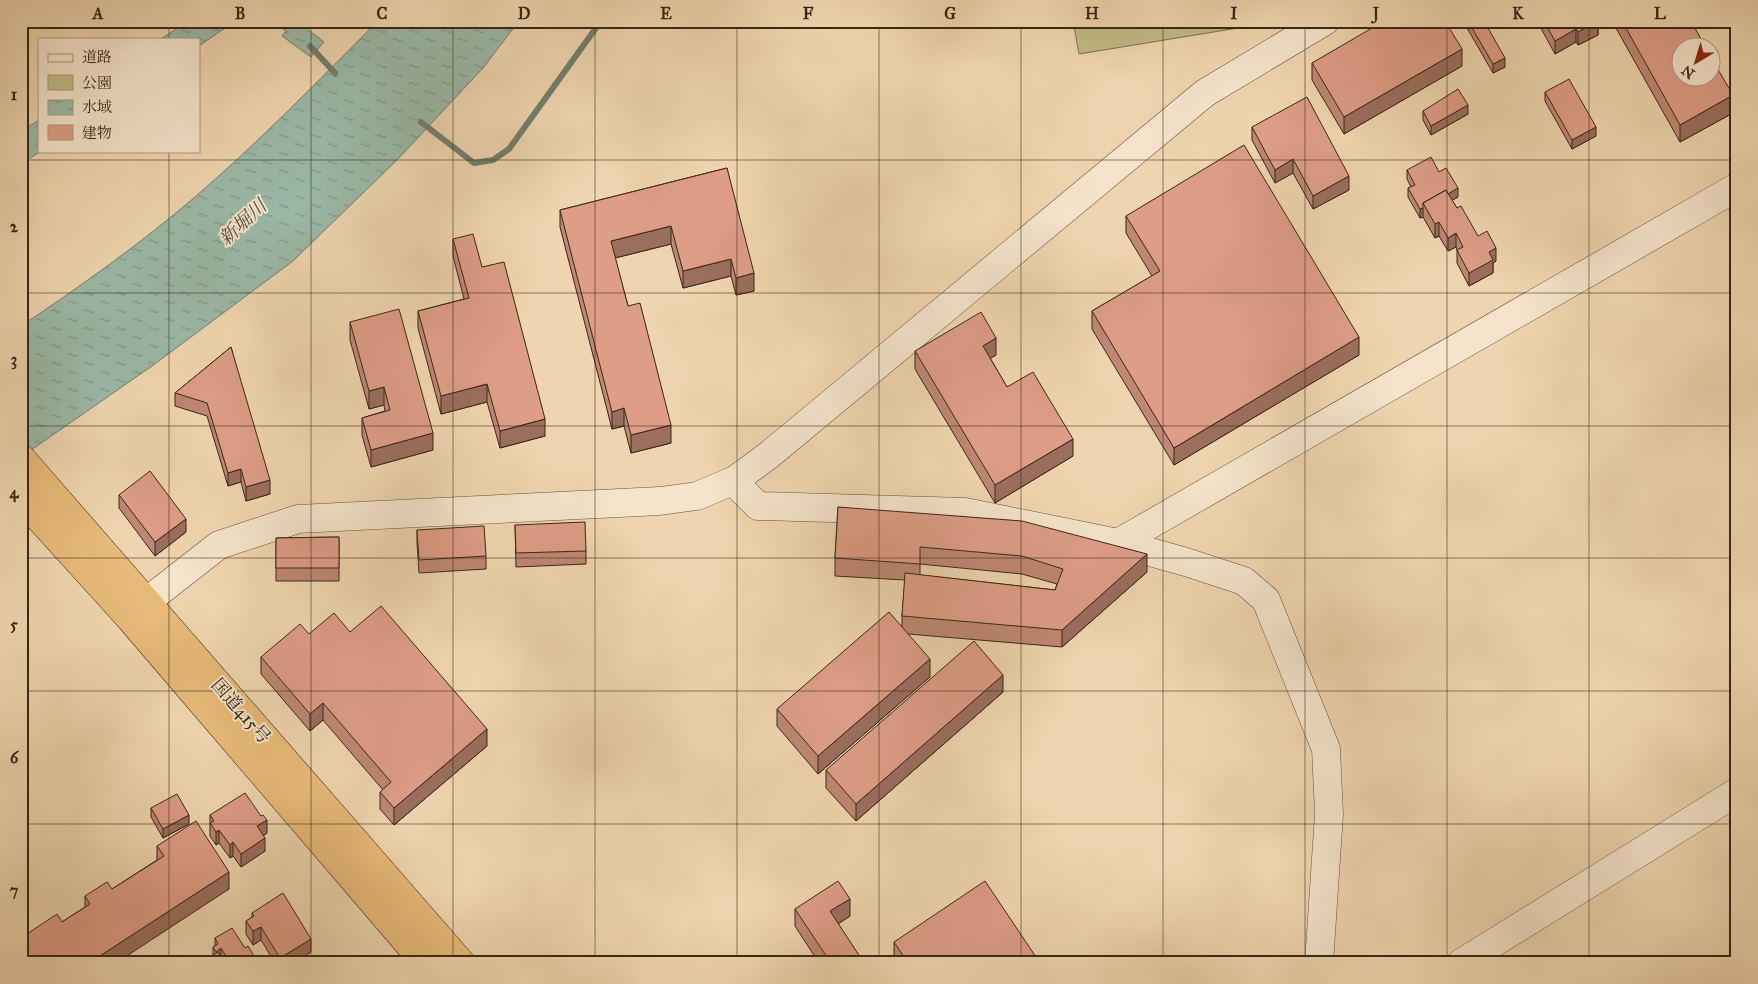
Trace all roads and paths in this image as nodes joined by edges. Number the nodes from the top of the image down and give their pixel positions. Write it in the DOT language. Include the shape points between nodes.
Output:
graph roads {
  1 [pos="1325,21"];
  2 [pos="1737,187"];
  3 [pos="25,462"];
  4 [pos="735,480"];
  5 [pos="21,498"];
  6 [pos="1118,543"];
  7 [pos="136,608"];
  8 [pos="1737,792"];
  9 [pos="425,963"];
  10 [pos="461,963"];
  11 [pos="1319,963"];
  12 [pos="1460,963"];
  1 -- 4 [label="street" via="1205,93 777,449"];
  2 -- 6 [label="street"];
  3 -- 7 [label="highway, 国道415号"];
  4 -- 6 [label="street" via="758,506 965,512"];
  4 -- 7 [label="street" via="697,496 660,501 298,519 219,545"];
  5 -- 7 [label="highway, 国道415号"];
  6 -- 11 [label="street" via="1244,581 1266,600 1326,749 1329,814"];
  7 -- 9 [label="highway, 国道415号"];
  7 -- 10 [label="highway, 国道415号"];
  8 -- 12 [label="street"];
}
